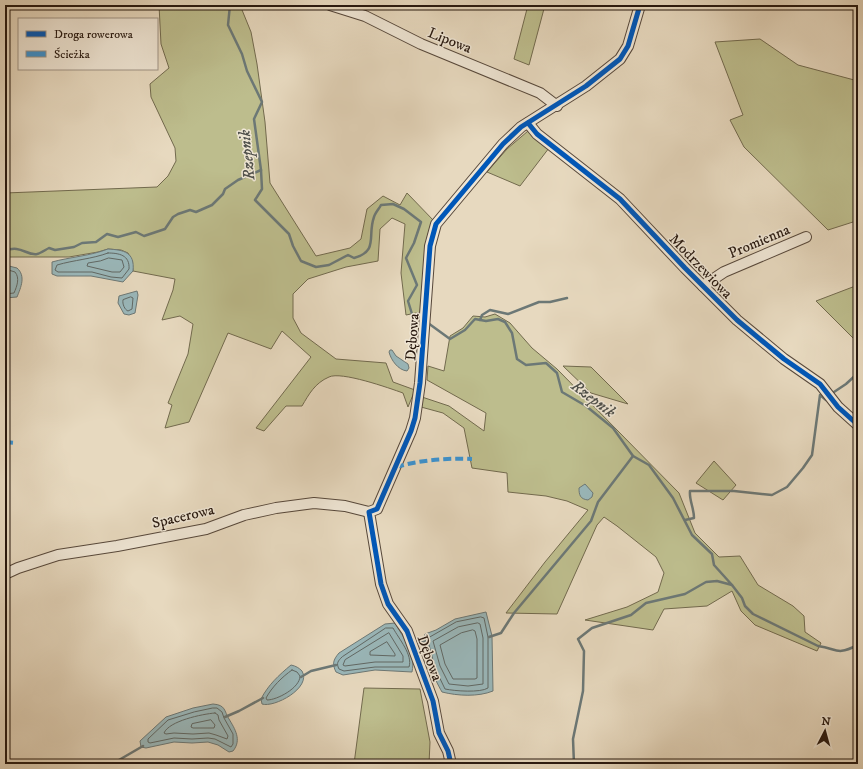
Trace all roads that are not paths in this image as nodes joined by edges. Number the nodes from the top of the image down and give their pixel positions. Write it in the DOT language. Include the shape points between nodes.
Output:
graph roads {
  1 [pos="330,5"];
  2 [pos="640,5"];
  3 [pos="557,106"];
  4 [pos="528,123"];
  5 [pos="806,237"];
  6 [pos="703,286"];
  7 [pos="858,425"];
  8 [pos="369,512"];
  9 [pos="5,574"];
  10 [pos="451,764"];
  1 -- 3 [label="street, Lipowa" via="365,16 421,44 540,93"];
  2 -- 3 [label="street, Dębowa" via="628,46 620,59"];
  3 -- 4 [label="street, Dębowa"];
  4 -- 6 [label="street, Modrzewiowa" via="537,134 620,199"];
  4 -- 8 [label="street, Dębowa" via="503,144 436,224 430,246 425,328 415,418 377,509"];
  5 -- 6 [label="street, Promienna" via="724,272"];
  6 -- 7 [label="street, Modrzewiowa" via="737,320 820,384 838,407"];
  8 -- 9 [label="street, Spacerowa" via="346,506 314,503 276,508 244,515 206,529 58,555"];
  8 -- 10 [label="street, Dębowa" via="381,584 388,604 407,631 433,701 439,733"];
}
